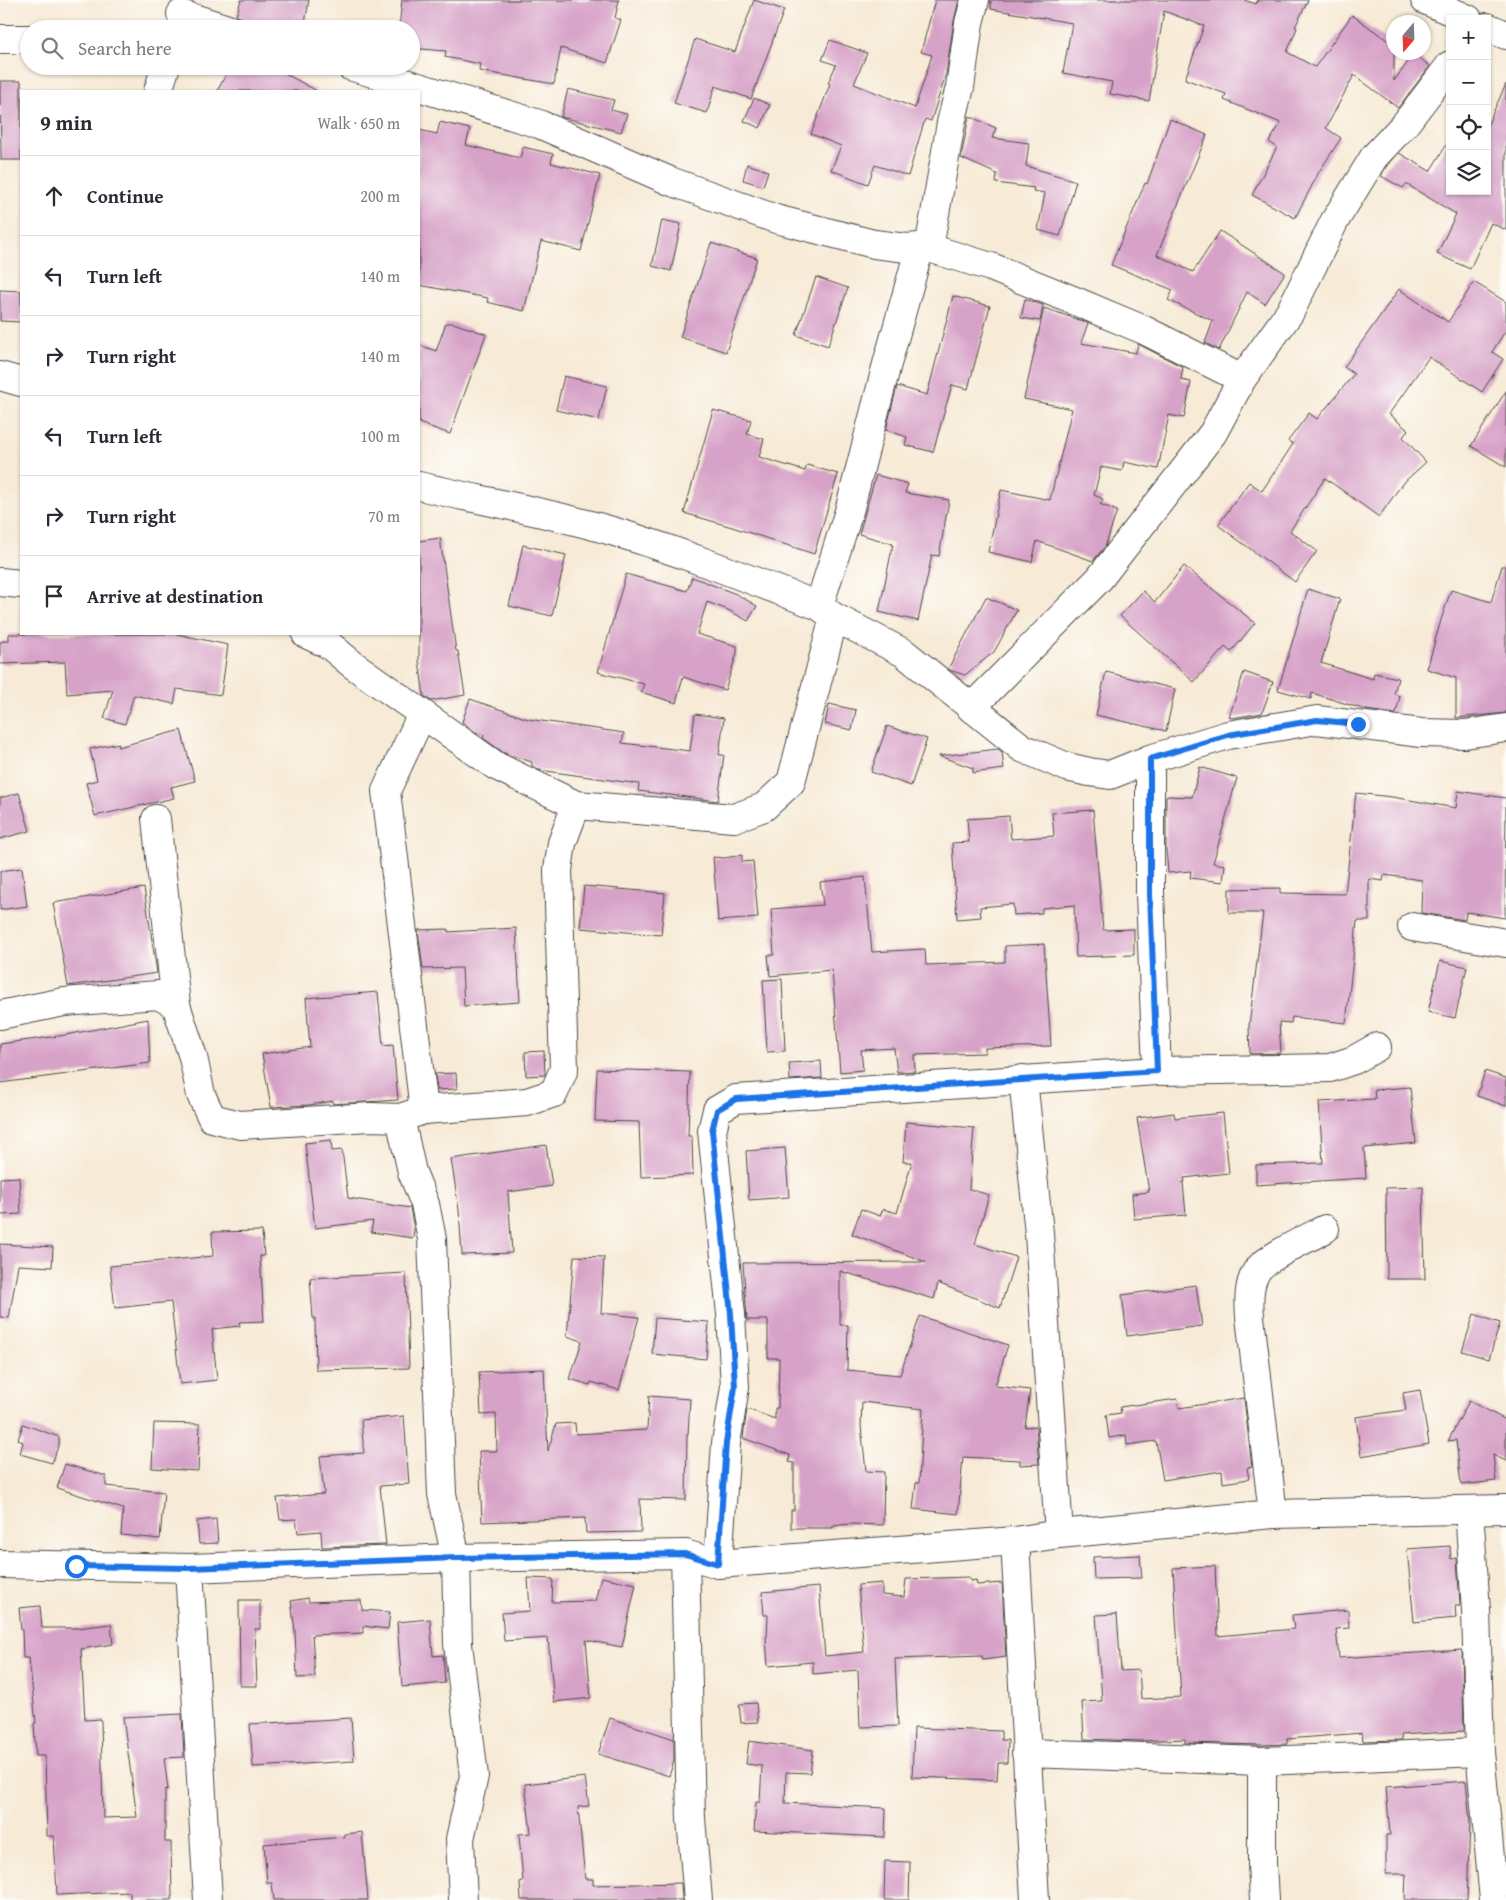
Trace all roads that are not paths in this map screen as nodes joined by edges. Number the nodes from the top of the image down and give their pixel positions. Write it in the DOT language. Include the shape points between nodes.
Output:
graph roads {
  1 [pos="975,0"];
  2 [pos="1426,0"];
  3 [pos="181,14"];
  4 [pos="1459,15"];
  5 [pos="200,20"];
  6 [pos="1491,28"];
  7 [pos="1506,34"];
  8 [pos="20,38"];
  9 [pos="0,39"];
  10 [pos="1446,70"];
  11 [pos="163,75"];
  12 [pos="379,75"];
  13 [pos="158,90"];
  14 [pos="925,247"];
  15 [pos="0,376"];
  16 [pos="1242,379"];
  17 [pos="20,382"];
  18 [pos="420,486"];
  19 [pos="0,582"];
  20 [pos="20,584"];
  21 [pos="827,612"];
  22 [pos="308,635"];
  23 [pos="972,708"];
  24 [pos="422,714"];
  25 [pos="1506,728"];
  26 [pos="1150,759"];
  27 [pos="576,806"];
  28 [pos="156,819"];
  29 [pos="1412,927"];
  30 [pos="1506,943"];
  31 [pos="176,1005"];
  32 [pos="0,1015"];
  33 [pos="1377,1047"];
  34 [pos="1157,1071"];
  35 [pos="1023,1079"];
  36 [pos="412,1114"];
  37 [pos="1325,1229"];
  38 [pos="1506,1509"];
  39 [pos="1469,1510"];
  40 [pos="1273,1514"];
  41 [pos="1059,1534"];
  42 [pos="1015,1540"];
  43 [pos="685,1554"];
  44 [pos="456,1558"];
  45 [pos="0,1564"];
  46 [pos="718,1564"];
  47 [pos="189,1568"];
  48 [pos="1480,1752"];
  49 [pos="1026,1753"];
  50 [pos="1262,1761"];
  51 [pos="208,1900"];
  52 [pos="463,1900"];
  53 [pos="698,1900"];
  54 [pos="1035,1900"];
  55 [pos="1264,1900"];
  56 [pos="1494,1900"];
  1 -- 14 [label="street" via="960,87"];
  2 -- 4 [label="street"];
  3 -- 5 [label="street"];
  6 -- 7 [label="street"];
  8 -- 9 [label="street"];
  10 -- 16 [label="street" via="1405,124 1374,157 1334,222 1290,312"];
  11 -- 13 [label="street"];
  12 -- 14 [label="street" via="539,124 670,181 776,219 874,244"];
  14 -- 16 [label="street" via="991,267 1084,305 1144,330"];
  14 -- 21 [label="street" via="887,364"];
  15 -- 17 [label="street"];
  16 -- 23 [label="street" via="1213,433 1099,579"];
  18 -- 21 [label="street" via="611,531 713,566"];
  19 -- 20 [label="street"];
  21 -- 23 [label="street" via="904,653"];
  21 -- 27 [label="street" via="791,782 764,807 734,818"];
  22 -- 24 [label="street" via="328,644"];
  23 -- 26 [label="street" via="1022,748 1067,767 1110,775"];
  24 -- 27 [label="street" via="496,766"];
  24 -- 36 [label="street" via="386,791"];
  25 -- 26 [label="street" via="1465,734 1421,733 1317,720 1228,735"];
  26 -- 34 [label="street" via="1150,893"];
  27 -- 36 [label="street" via="562,843 558,870 564,1069 554,1093 527,1102"];
  28 -- 31 [label="street"];
  29 -- 30 [label="street"];
  31 -- 32 [label="street" via="158,995 64,1002"];
  31 -- 36 [label="street" via="193,1057 200,1095 212,1118 240,1125"];
  33 -- 34 [label="street" via="1330,1068"];
  34 -- 35 [label="street"];
  35 -- 41 [label="street" via="1039,1233"];
  35 -- 46 [label="street" via="736,1099 717,1110 712,1131 731,1314 735,1387 726,1443"];
  36 -- 44 [label="street" via="412,1172 425,1204 432,1239 442,1494"];
  37 -- 40 [label="street" via="1256,1270 1249,1293"];
  38 -- 39 [label="street"];
  39 -- 40 [label="street"];
  39 -- 48 [label="street"];
  40 -- 41 [label="street"];
  41 -- 42 [label="street"];
  42 -- 46 [label="street"];
  42 -- 49 [label="street"];
  43 -- 44 [label="street"];
  43 -- 46 [label="street"];
  43 -- 53 [label="street" via="691,1818"];
  44 -- 47 [label="street"];
  44 -- 52 [label="street" via="458,1644 474,1776 460,1839"];
  45 -- 47 [label="street"];
  47 -- 51 [label="street"];
  48 -- 50 [label="street"];
  48 -- 56 [label="street"];
  49 -- 50 [label="street"];
  49 -- 54 [label="street"];
  50 -- 55 [label="street"];
}
